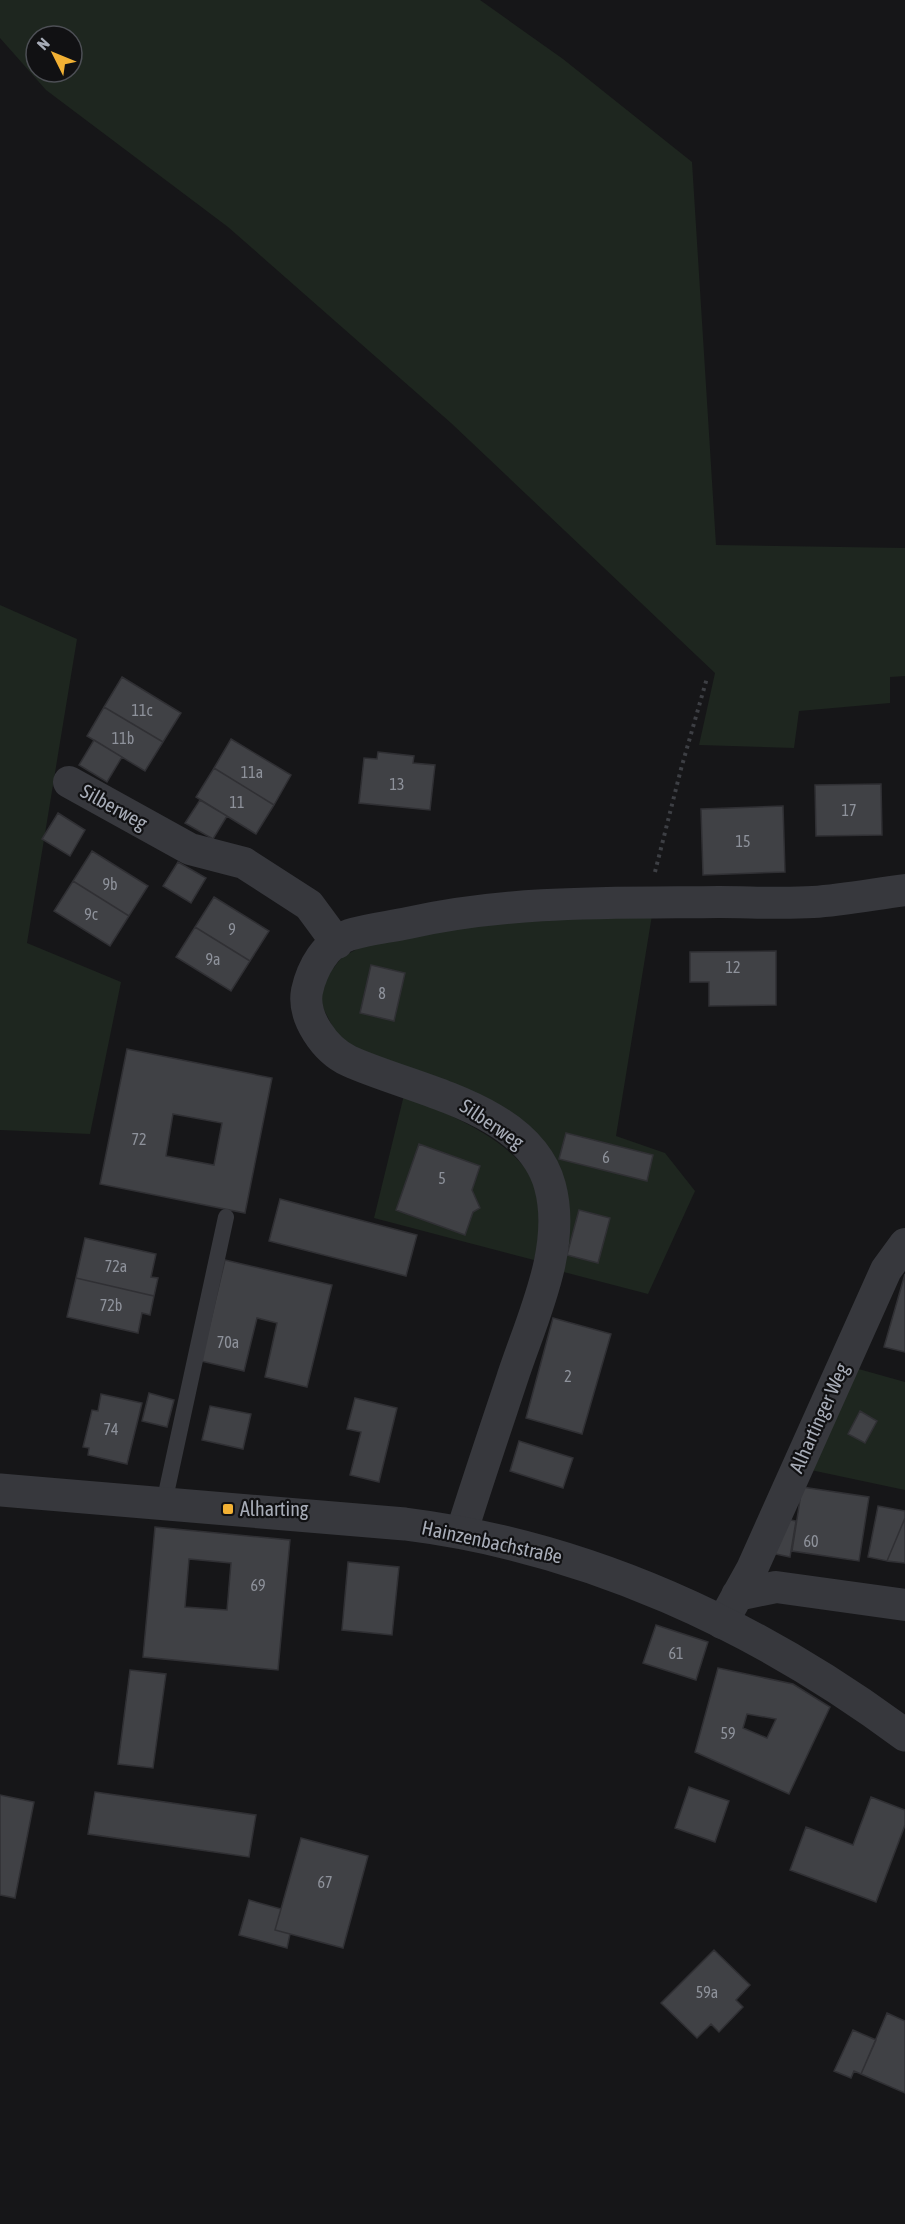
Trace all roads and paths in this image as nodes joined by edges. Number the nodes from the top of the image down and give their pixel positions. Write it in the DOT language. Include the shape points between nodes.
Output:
graph roads {
  1 [pos="707,678"];
  2 [pos="69,782"];
  3 [pos="905,890"];
  4 [pos="654,903"];
  5 [pos="337,943"];
  6 [pos="226,1217"];
  7 [pos="905,1244"];
  8 [pos="0,1490"];
  9 [pos="164,1503"];
  10 [pos="462,1531"];
  11 [pos="905,1605"];
  12 [pos="730,1609"];
  13 [pos="905,1735"];
  1 -- 4 [label="path" via="655,868"];
  2 -- 5 [label="street, Silberweg" via="190,849 244,862 309,904"];
  3 -- 4 [label="street, Silberweg" via="812,902"];
  4 -- 5 [label="street, Silberweg" via="553,904 456,912 347,936"];
  5 -- 10 [label="street, Silberweg" via="325,951 312,974 306,996 311,1020 326,1044 346,1060 451,1097 492,1119 539,1160 550,1186 555,1220 548,1268"];
  6 -- 9 [label="lane"];
  7 -- 12 [label="street, Alhartinger Weg" via="886,1270 752,1569"];
  8 -- 9 [label="street, Hainzenbachstraße"];
  9 -- 10 [label="street, Hainzenbachstraße"];
  10 -- 12 [label="street, Hainzenbachstraße" via="588,1564 665,1595"];
  11 -- 12 [label="street" via="776,1587"];
  12 -- 13 [label="street, Hainzenbachstraße" via="819,1678"];
}
